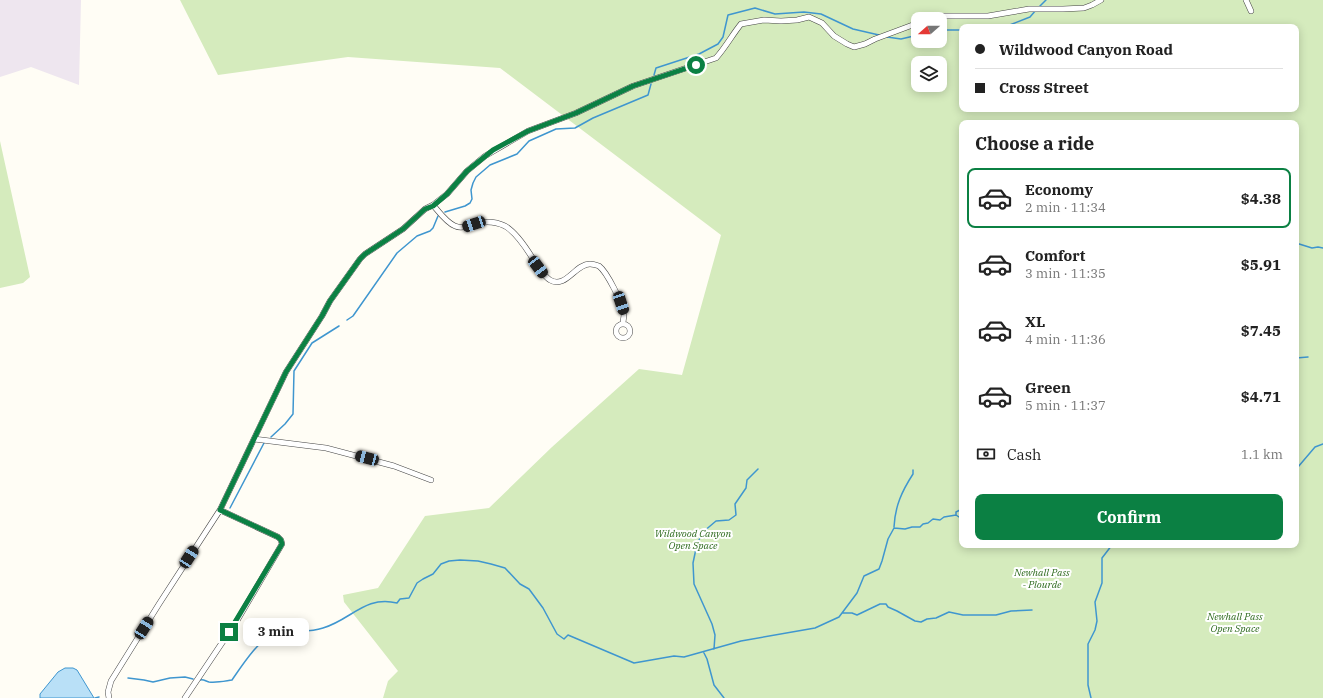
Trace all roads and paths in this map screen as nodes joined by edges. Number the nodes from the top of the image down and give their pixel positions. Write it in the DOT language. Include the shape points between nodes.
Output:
graph roads {
  1 [pos="1101,0"];
  2 [pos="1246,0"];
  3 [pos="1251,12"];
  4 [pos="947,16"];
  5 [pos="911,25"];
  6 [pos="433,206"];
  7 [pos="623,323"];
  8 [pos="254,439"];
  9 [pos="431,480"];
  10 [pos="220,510"];
  11 [pos="109,698"];
  12 [pos="185,698"];
  1 -- 4 [label="street" via="1084,8 1033,9 988,16"];
  2 -- 3 [label="street"];
  5 -- 6 [label="street" via="854,47 834,36 822,23 809,17 741,24 716,58 633,86 576,113 528,131 493,150 467,171"];
  6 -- 7 [label="street" via="454,226 462,228 495,222 511,230 550,280 563,280 586,264 599,267 621,303"];
  6 -- 8 [label="street" via="425,209 403,229 360,259 330,301 286,372"];
  8 -- 9 [label="street" via="326,448 394,466"];
  8 -- 10 [label="street"];
  10 -- 11 [label="street" via="111,681"];
  10 -- 12 [label="street" via="272,534 281,540 282,544 238,619"];
}
